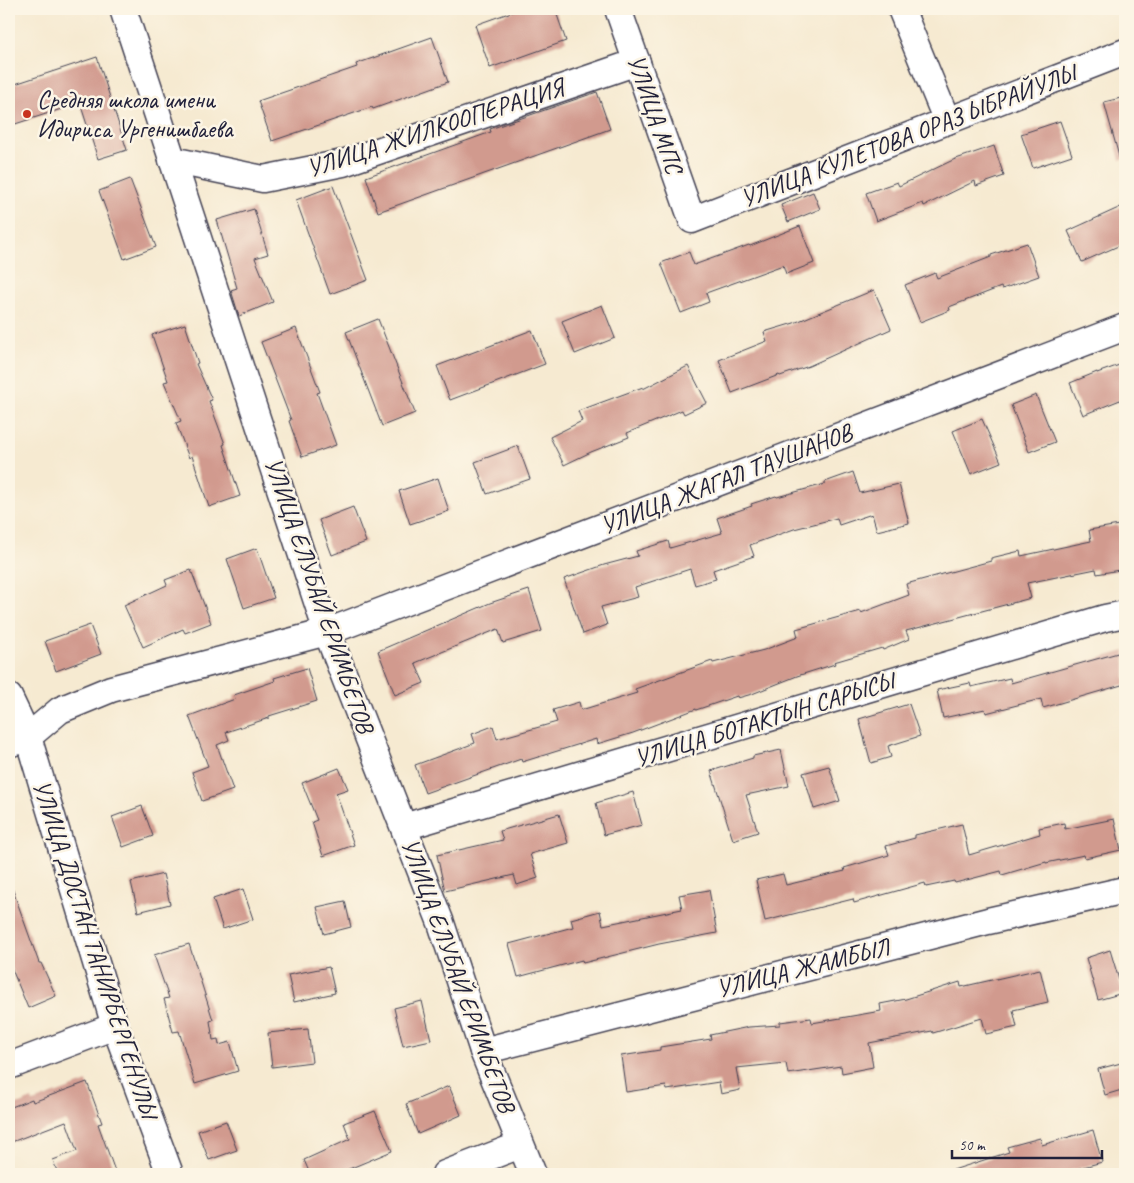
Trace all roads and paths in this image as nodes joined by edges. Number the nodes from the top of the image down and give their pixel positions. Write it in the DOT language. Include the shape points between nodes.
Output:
graph roads {
  1 [pos="123,9"];
  2 [pos="618,9"];
  3 [pos="901,9"];
  4 [pos="1125,52"];
  5 [pos="637,62"];
  6 [pos="947,121"];
  7 [pos="172,160"];
  8 [pos="692,220"];
  9 [pos="1125,327"];
  10 [pos="1125,614"];
  11 [pos="327,632"];
  12 [pos="9,697"];
  13 [pos="18,740"];
  14 [pos="404,827"];
  15 [pos="1125,890"];
  16 [pos="115,1026"];
  17 [pos="482,1050"];
  18 [pos="9,1066"];
  19 [pos="520,1145"];
  20 [pos="170,1174"];
  21 [pos="445,1174"];
  22 [pos="533,1174"];
  1 -- 7 [label="street, УЛИЦА ЕЛУБАЙ ЕРИМБЕТОВ"];
  2 -- 5 [label="street, УЛИЦА МПС"];
  3 -- 6 [label="street"];
  4 -- 6 [label="street, УЛИЦА КУЛЕТОВА ОРАЗ ЫБРАЙУЛЫ"];
  5 -- 7 [label="street, УЛИЦА ЖИЛКООПЕРАЦИЯ" via="343,163 263,180"];
  5 -- 8 [label="street, УЛИЦА МПС"];
  6 -- 8 [label="street, УЛИЦА КУЛЕТОВА ОРАЗ ЫБРАЙУЛЫ"];
  7 -- 11 [label="street, УЛИЦА ЕЛУБАЙ ЕРИМБЕТОВ"];
  9 -- 11 [label="street, УЛИЦА ЖАГАЛ ТАУШАНОВ"];
  10 -- 14 [label="street, УЛИЦА БОТАКТЫН САРЫСЫ"];
  11 -- 13 [label="street, УЛИЦА ЖАГАЛ ТАУШАНОВ" via="111,689 60,710"];
  11 -- 14 [label="street, УЛИЦА ЕЛУБАЙ ЕРИМБЕТОВ"];
  12 -- 13 [label="street, УЛИЦА ДОСТАН ТАНИРБЕРГЕНУЛЫ"];
  13 -- 16 [label="street, УЛИЦА ДОСТАН ТАНИРБЕРГЕНУЛЫ"];
  14 -- 17 [label="street, УЛИЦА ЕЛУБАЙ ЕРИМБЕТОВ" via="441,923"];
  15 -- 17 [label="street, УЛИЦА ЖАМБЫЛ" via="988,921"];
  16 -- 18 [label="street"];
  16 -- 20 [label="street, УЛИЦА ДОСТАН ТАНИРБЕРГЕНУЛЫ"];
  17 -- 19 [label="street, УЛИЦА ЕЛУБАЙ ЕРИМБЕТОВ"];
  19 -- 21 [label="street"];
  19 -- 22 [label="street, УЛИЦА ЕЛУБАЙ ЕРИМБЕТОВ"];
}
